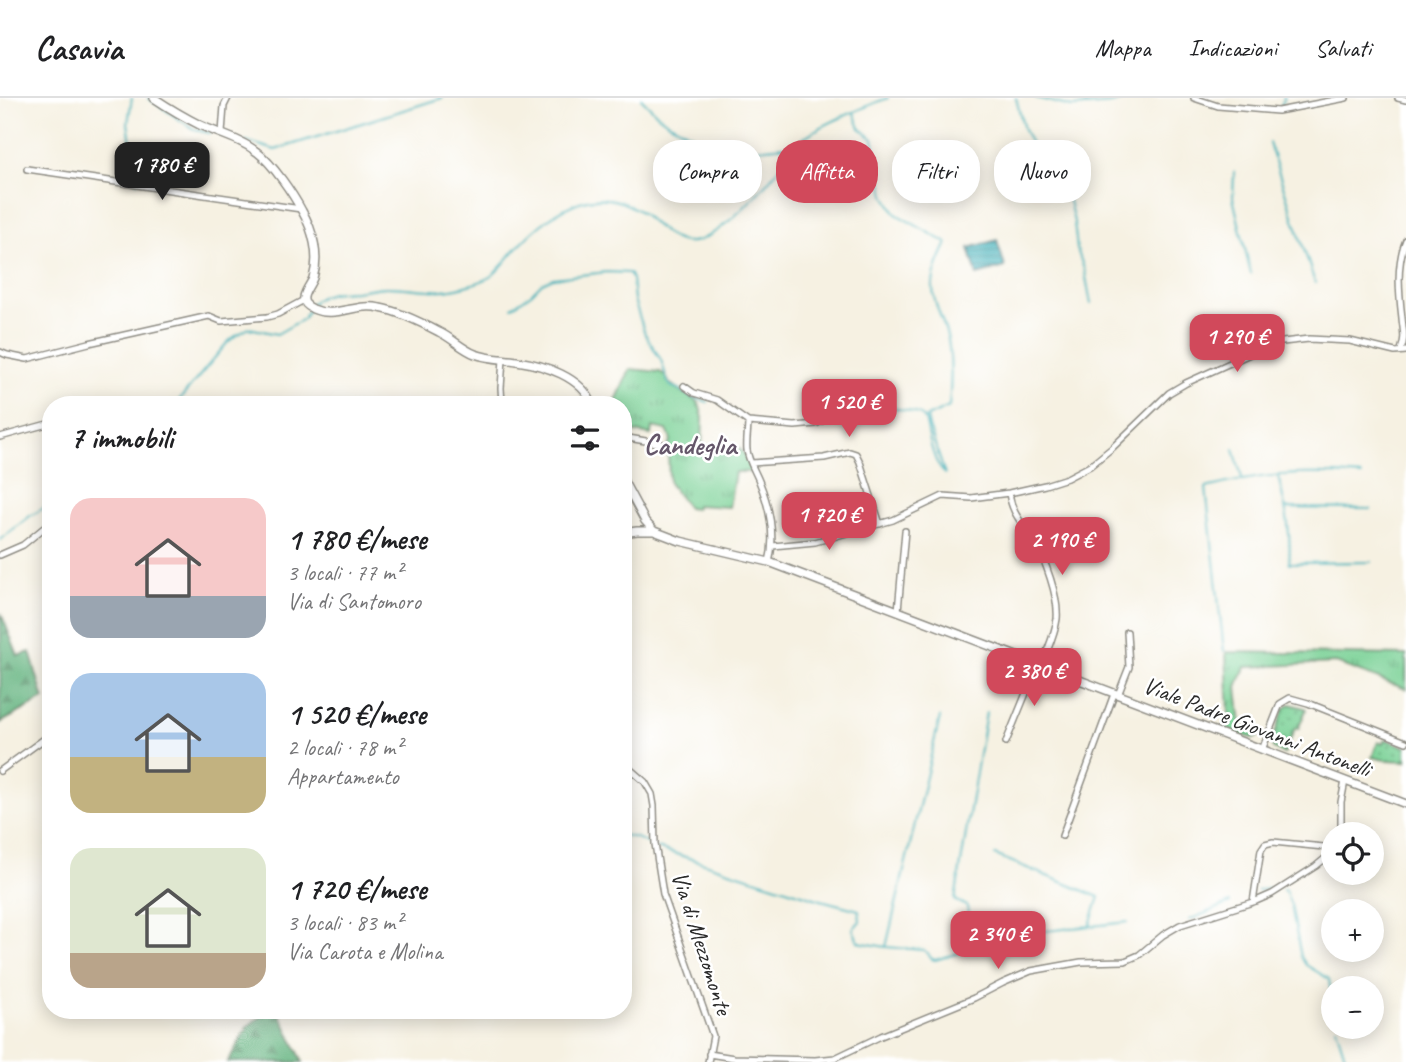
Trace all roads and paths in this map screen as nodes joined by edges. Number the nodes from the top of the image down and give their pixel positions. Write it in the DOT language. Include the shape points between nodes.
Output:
graph roads {
  1 [pos="154,98"];
  2 [pos="228,98"];
  3 [pos="1194,98"];
  4 [pos="1346,98"];
  5 [pos="1398,98"];
  6 [pos="1406,100"];
  7 [pos="222,133"];
  8 [pos="27,169"];
  9 [pos="301,209"];
  10 [pos="1406,240"];
  11 [pos="309,305"];
  12 [pos="1404,351"];
  13 [pos="0,352"];
  14 [pos="503,359"];
  15 [pos="684,386"];
  16 [pos="826,392"];
  17 [pos="502,396"];
  18 [pos="588,396"];
  19 [pos="748,422"];
  20 [pos="42,425"];
  21 [pos="0,437"];
  22 [pos="632,439"];
  23 [pos="668,445"];
  24 [pos="752,463"];
  25 [pos="1009,493"];
  26 [pos="632,497"];
  27 [pos="880,524"];
  28 [pos="42,529"];
  29 [pos="654,531"];
  30 [pos="905,531"];
  31 [pos="632,532"];
  32 [pos="773,546"];
  33 [pos="0,555"];
  34 [pos="769,562"];
  35 [pos="898,611"];
  36 [pos="1127,632"];
  37 [pos="1040,665"];
  38 [pos="1116,695"];
  39 [pos="42,741"];
  40 [pos="1006,742"];
  41 [pos="1406,742"];
  42 [pos="1262,750"];
  43 [pos="0,771"];
  44 [pos="632,771"];
  45 [pos="1345,781"];
  46 [pos="1406,804"];
  47 [pos="1341,822"];
  48 [pos="1062,836"];
  49 [pos="1321,848"];
  50 [pos="1321,861"];
  51 [pos="1253,902"];
  52 [pos="709,1054"];
  53 [pos="708,1062"];
  1 -- 7 [label="main road" via="175,113"];
  2 -- 7 [label="street"];
  3 -- 4 [label="street" via="1218,106 1278,111"];
  5 -- 6 [label="street"];
  7 -- 9 [label="main road" via="256,151"];
  8 -- 9 [label="street"];
  9 -- 11 [label="main road" via="314,250"];
  10 -- 12 [label="street" via="1399,288"];
  11 -- 13 [label="street" via="267,317 221,321 209,316 27,359"];
  11 -- 14 [label="main road" via="326,313 380,307 440,332 474,354"];
  12 -- 25 [label="street" via="1350,341 1274,342 1169,393 1084,470"];
  14 -- 17 [label="street"];
  14 -- 18 [label="main road" via="560,374"];
  15 -- 19 [label="street" via="717,400"];
  16 -- 19 [label="street" via="827,417 821,423"];
  19 -- 24 [label="street" via="747,448"];
  20 -- 21 [label="street"];
  22 -- 23 [label="street"];
  24 -- 27 [label="street" via="853,453"];
  24 -- 32 [label="street" via="765,498"];
  25 -- 27 [label="street" via="943,496"];
  25 -- 37 [label="street" via="1014,512 1039,551 1055,601 1055,628"];
  26 -- 29 [label="main road"];
  27 -- 32 [label="street" via="816,542"];
  28 -- 33 [label="street"];
  29 -- 31 [label="main road"];
  29 -- 34 [label="main road, Viale Padre Giovanni Antonelli"];
  30 -- 35 [label="street"];
  32 -- 34 [label="street"];
  34 -- 35 [label="main road, Viale Padre Giovanni Antonelli"];
  35 -- 37 [label="main road, Viale Padre Giovanni Antonelli"];
  36 -- 38 [label="street" via="1129,667"];
  37 -- 38 [label="main road, Viale Padre Giovanni Antonelli"];
  37 -- 40 [label="street"];
  38 -- 42 [label="main road, Viale Padre Giovanni Antonelli"];
  38 -- 48 [label="street"];
  39 -- 43 [label="street"];
  41 -- 42 [label="street" via="1290,698 1280,704"];
  42 -- 45 [label="main road, Viale Padre Giovanni Antonelli"];
  44 -- 52 [label="street, Via di Mezzomonte" via="652,794 663,894 713,1037"];
  45 -- 46 [label="main road, Viale Padre Giovanni Antonelli"];
  45 -- 47 [label="street"];
  49 -- 51 [label="street" via="1265,844"];
  50 -- 51 [label="street"];
  51 -- 52 [label="street" via="1180,925 1132,959 1031,971 835,1058"];
  52 -- 53 [label="street, Via di Mezzomonte"];
}
